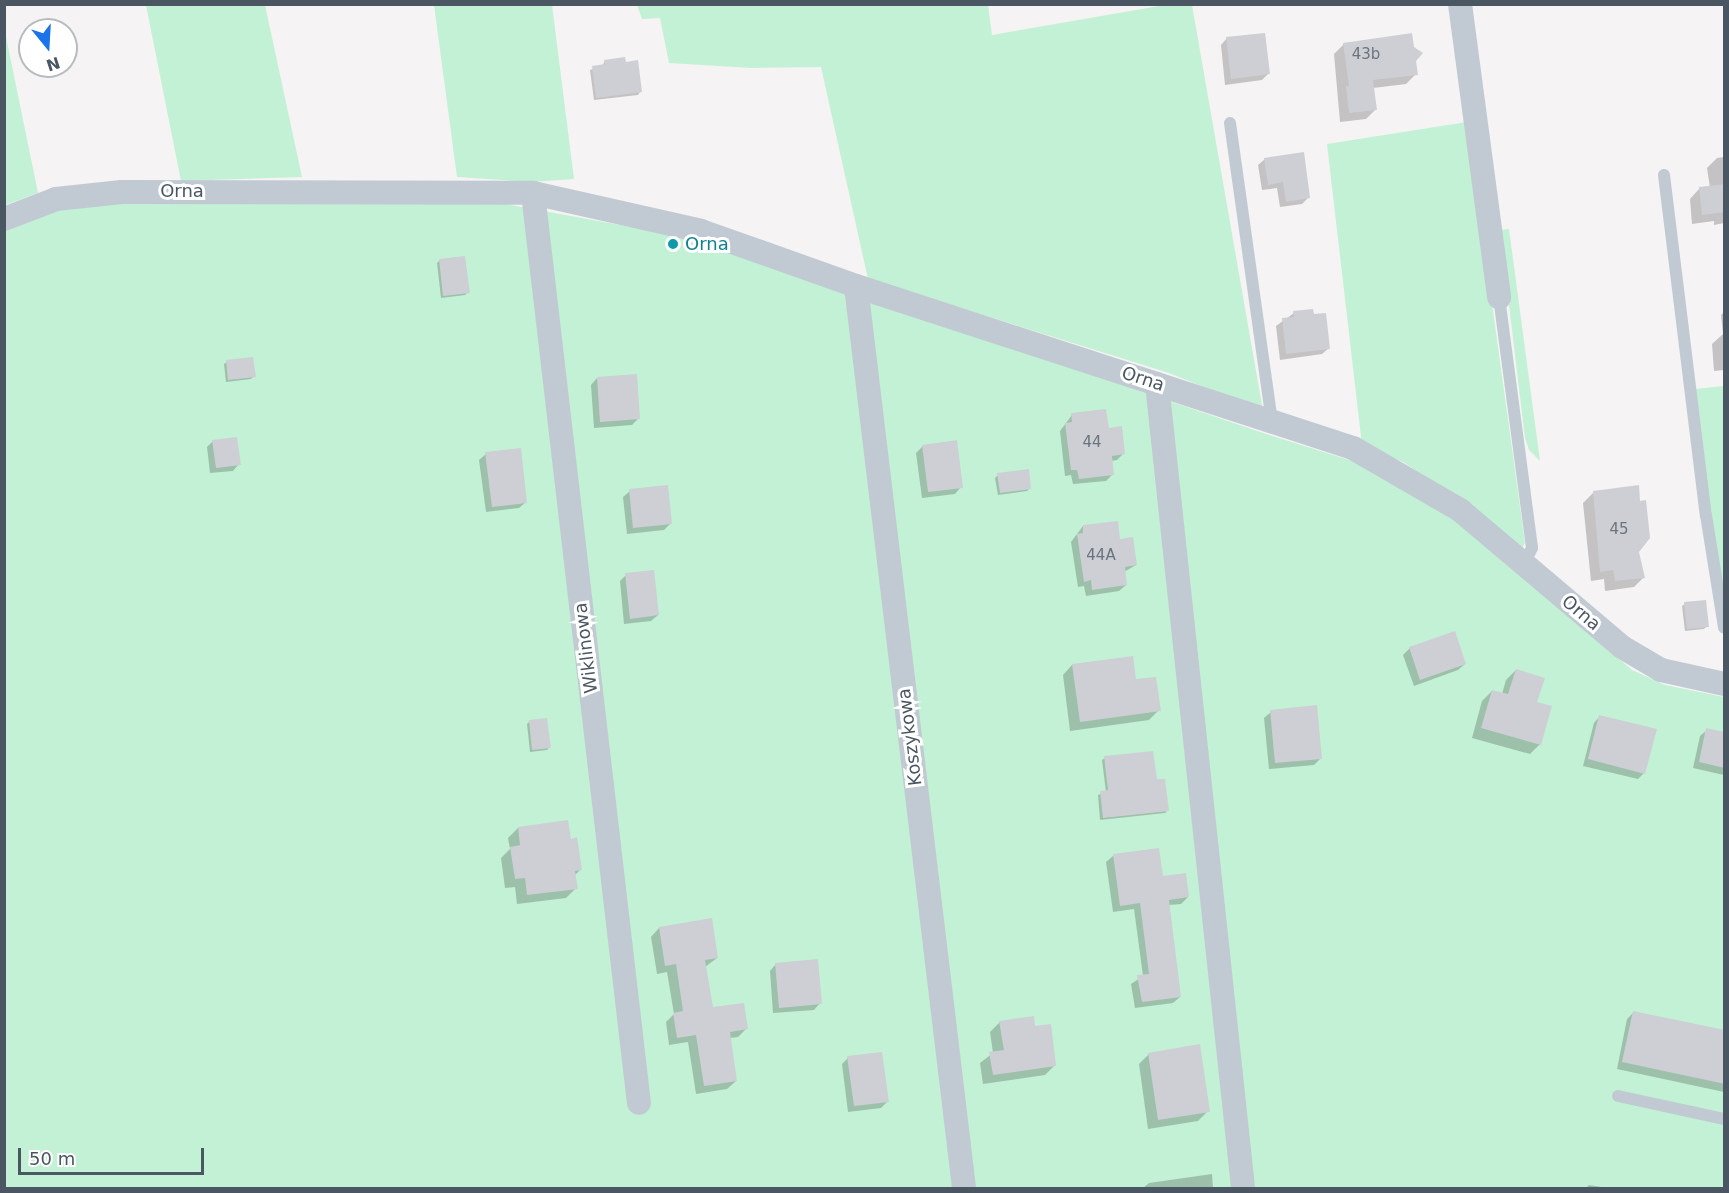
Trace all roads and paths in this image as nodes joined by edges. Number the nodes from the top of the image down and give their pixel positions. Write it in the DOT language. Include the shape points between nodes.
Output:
graph roads {
  1 [pos="1460,4"];
  2 [pos="1230,123"];
  3 [pos="1664,175"];
  4 [pos="533,193"];
  5 [pos="4,219"];
  6 [pos="856,286"];
  7 [pos="1499,297"];
  8 [pos="1157,384"];
  9 [pos="1272,420"];
  10 [pos="1524,564"];
  11 [pos="1725,628"];
  12 [pos="1725,684"];
  13 [pos="1617,1096"];
  14 [pos="639,1103"];
  15 [pos="1725,1119"];
  16 [pos="964,1188"];
  17 [pos="1243,1188"];
  1 -- 7 [label="street"];
  2 -- 9 [label="lane"];
  3 -- 11 [label="lane" via="1706,515"];
  4 -- 5 [label="street, Orna" via="123,192 56,199"];
  4 -- 6 [label="street, Orna" via="701,231"];
  4 -- 14 [label="street, Wiklinowa"];
  6 -- 8 [label="street, Orna"];
  6 -- 16 [label="street, Koszykowa"];
  7 -- 10 [label="lane" via="1532,548"];
  8 -- 9 [label="street, Orna"];
  8 -- 17 [label="street"];
  9 -- 10 [label="street, Orna" via="1363,453 1460,510"];
  10 -- 12 [label="street, Orna" via="1622,647 1661,670"];
  13 -- 15 [label="lane"];
}
